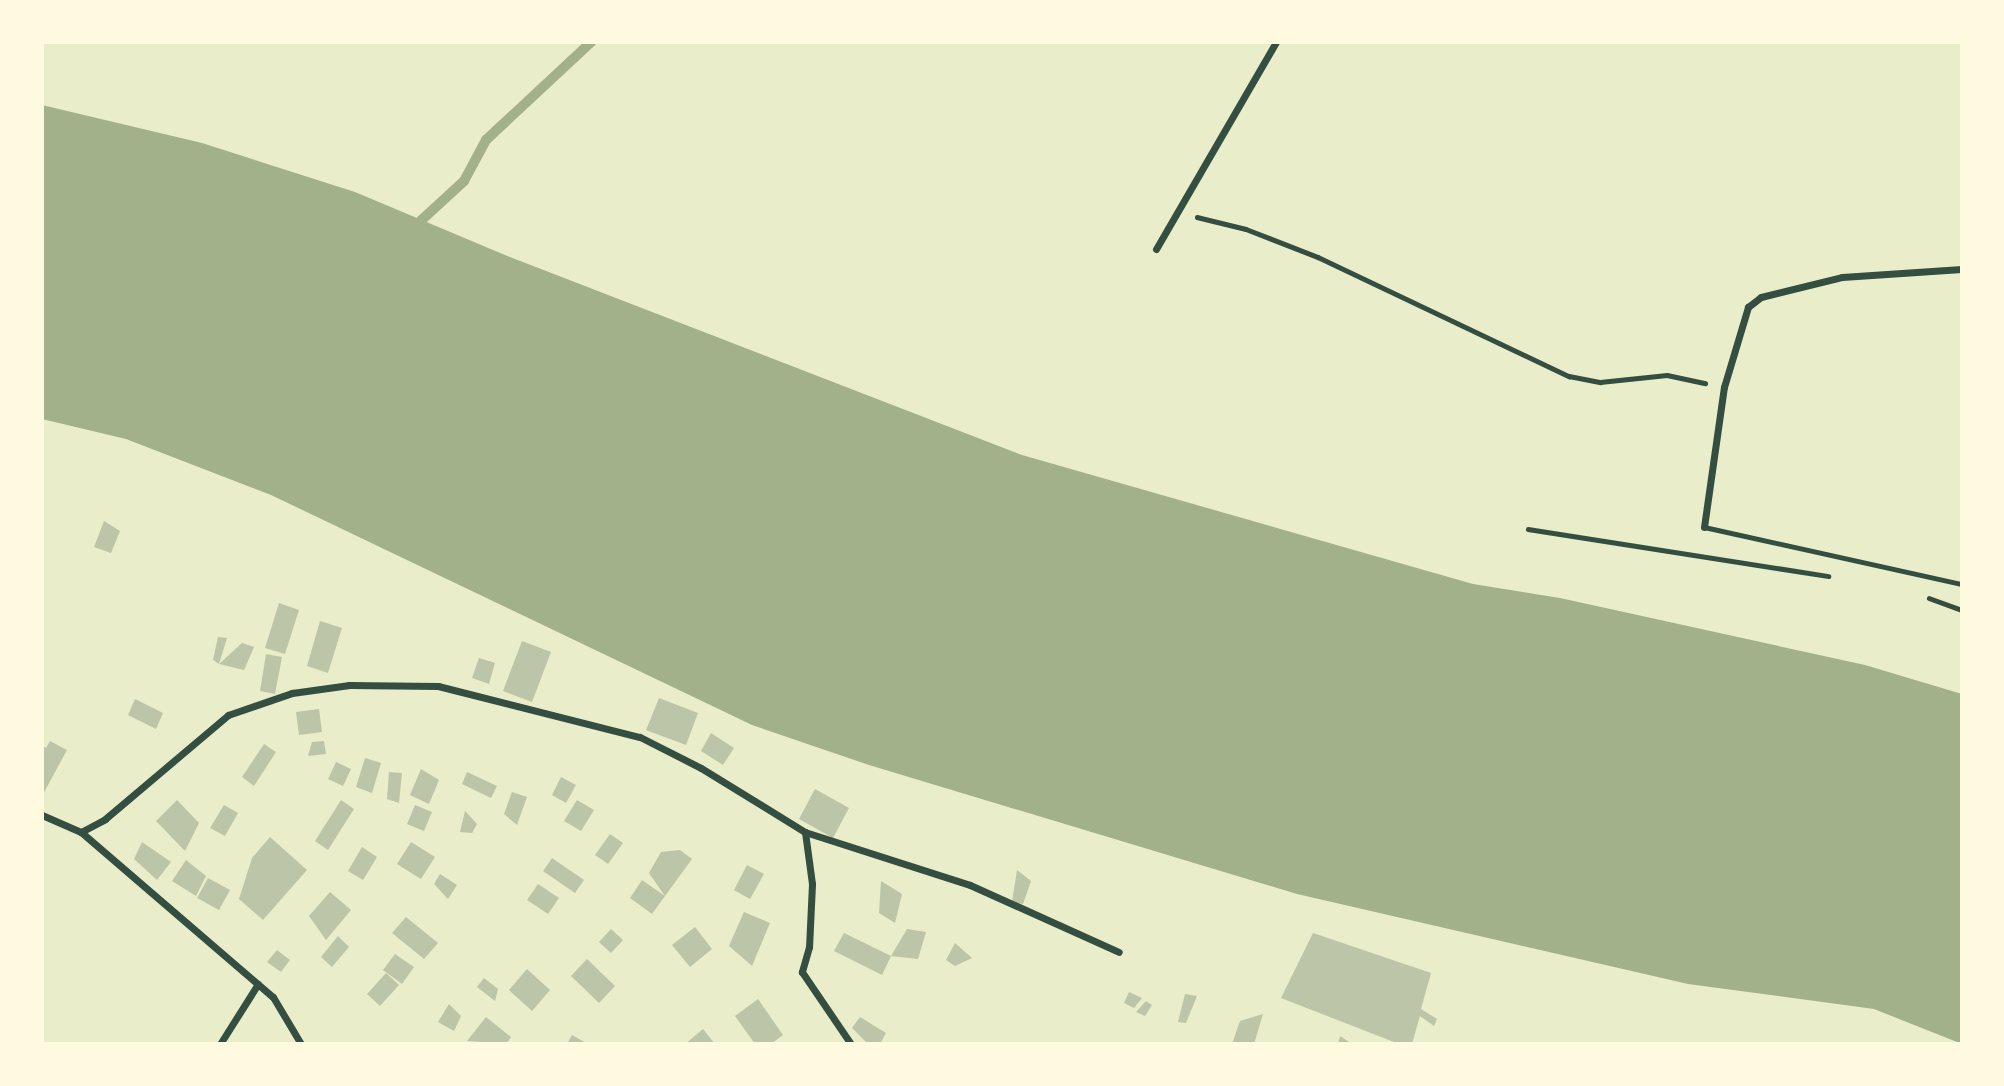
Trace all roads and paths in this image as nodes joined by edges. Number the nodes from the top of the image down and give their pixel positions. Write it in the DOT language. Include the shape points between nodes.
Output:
graph roads {
  1 [pos="1276,42"];
  2 [pos="1175,211"];
  3 [pos="1156,249"];
  4 [pos="1962,269"];
  5 [pos="1724,387"];
  6 [pos="1704,527"];
  7 [pos="1528,529"];
  8 [pos="1701,544"];
  9 [pos="1699,557"];
  10 [pos="1838,578"];
  11 [pos="1962,584"];
  12 [pos="1921,595"];
  13 [pos="1962,610"];
  14 [pos="42,815"];
  15 [pos="81,832"];
  16 [pos="805,832"];
  17 [pos="1119,952"];
  18 [pos="258,984"];
  19 [pos="220,1044"];
  20 [pos="301,1044"];
  21 [pos="851,1044"];
  1 -- 2 [label="street"];
  2 -- 3 [label="street"];
  2 -- 5 [label="path" via="1246,229 1318,257 1569,376 1600,382 1667,375"];
  4 -- 5 [label="street" via="1842,277 1761,297 1748,307 1737,333"];
  5 -- 6 [label="street"];
  6 -- 11 [label="lane"];
  7 -- 9 [label="path"];
  8 -- 9 [label="path"];
  9 -- 10 [label="path"];
  12 -- 13 [label="path"];
  14 -- 15 [label="street"];
  15 -- 16 [label="street" via="105,819 228,715 292,693 376,685 438,685 601,723 701,768"];
  15 -- 18 [label="street"];
  16 -- 17 [label="street" via="970,886"];
  16 -- 21 [label="street" via="812,884 809,947 802,972"];
  18 -- 19 [label="street"];
  18 -- 20 [label="street" via="273,997"];
}
